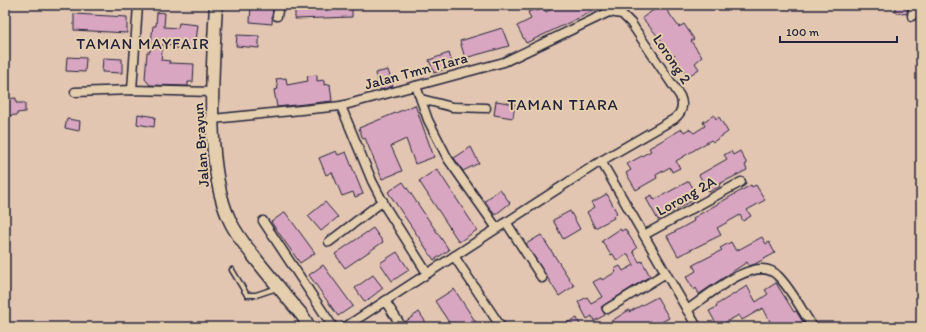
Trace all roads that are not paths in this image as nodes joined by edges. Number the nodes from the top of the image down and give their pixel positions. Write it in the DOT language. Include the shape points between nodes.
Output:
graph roads {
  1 [pos="138,5"];
  2 [pos="216,5"];
  3 [pos="278,5"];
  4 [pos="914,5"];
  5 [pos="615,12"];
  6 [pos="276,16"];
  7 [pos="912,16"];
  8 [pos="416,86"];
  9 [pos="132,90"];
  10 [pos="75,92"];
  11 [pos="213,92"];
  12 [pos="421,99"];
  13 [pos="341,106"];
  14 [pos="486,108"];
  15 [pos="213,119"];
  16 [pos="601,161"];
  17 [pos="741,182"];
  18 [pos="382,202"];
  19 [pos="263,221"];
  20 [pos="506,222"];
  21 [pos="496,227"];
  22 [pos="644,235"];
  23 [pos="329,242"];
  24 [pos="454,256"];
  25 [pos="232,270"];
  26 [pos="426,273"];
  27 [pos="666,273"];
  28 [pos="542,278"];
  29 [pos="279,287"];
  30 [pos="385,301"];
  31 [pos="607,309"];
  32 [pos="688,310"];
  33 [pos="309,327"];
  34 [pos="333,327"];
  35 [pos="345,327"];
  36 [pos="402,327"];
  37 [pos="501,327"];
  38 [pos="697,327"];
  39 [pos="813,327"];
  1 -- 9 [label="street"];
  2 -- 11 [label="main road, Jalan Brayun"];
  3 -- 6 [label="street"];
  4 -- 7 [label="street"];
  5 -- 8 [label="street, Jalan Tmn TIara" via="609,12 504,62"];
  5 -- 16 [label="street, Lorong 2" via="622,14 631,23 680,96 682,106 674,119"];
  8 -- 12 [label="street"];
  8 -- 13 [label="street, Jalan Tmn TIara"];
  9 -- 10 [label="street"];
  9 -- 11 [label="street"];
  11 -- 15 [label="main road, Jalan Brayun"];
  12 -- 14 [label="street" via="452,107"];
  12 -- 21 [label="street" via="436,139"];
  13 -- 15 [label="street, Jalan Tmn TIara"];
  13 -- 18 [label="street"];
  15 -- 29 [label="main road, Jalan Brayun" via="216,172 230,222 247,248"];
  16 -- 20 [label="street, Lorong 2"];
  16 -- 22 [label="street"];
  17 -- 22 [label="street, Lorong 2A"];
  18 -- 23 [label="street"];
  18 -- 26 [label="street"];
  19 -- 34 [label="street"];
  20 -- 21 [label="street, Lorong 2"];
  20 -- 28 [label="street"];
  21 -- 24 [label="street, Lorong 2"];
  22 -- 27 [label="street"];
  24 -- 26 [label="street, Lorong 2"];
  24 -- 37 [label="street"];
  25 -- 29 [label="lane" via="247,295 256,295"];
  26 -- 30 [label="street, Lorong 2"];
  27 -- 31 [label="street"];
  27 -- 32 [label="street"];
  29 -- 33 [label="main road, Jalan Brayun"];
  30 -- 35 [label="street, Lorong 2"];
  30 -- 36 [label="street"];
  32 -- 38 [label="street"];
  32 -- 39 [label="street" via="740,274 767,268 778,276"];
}
